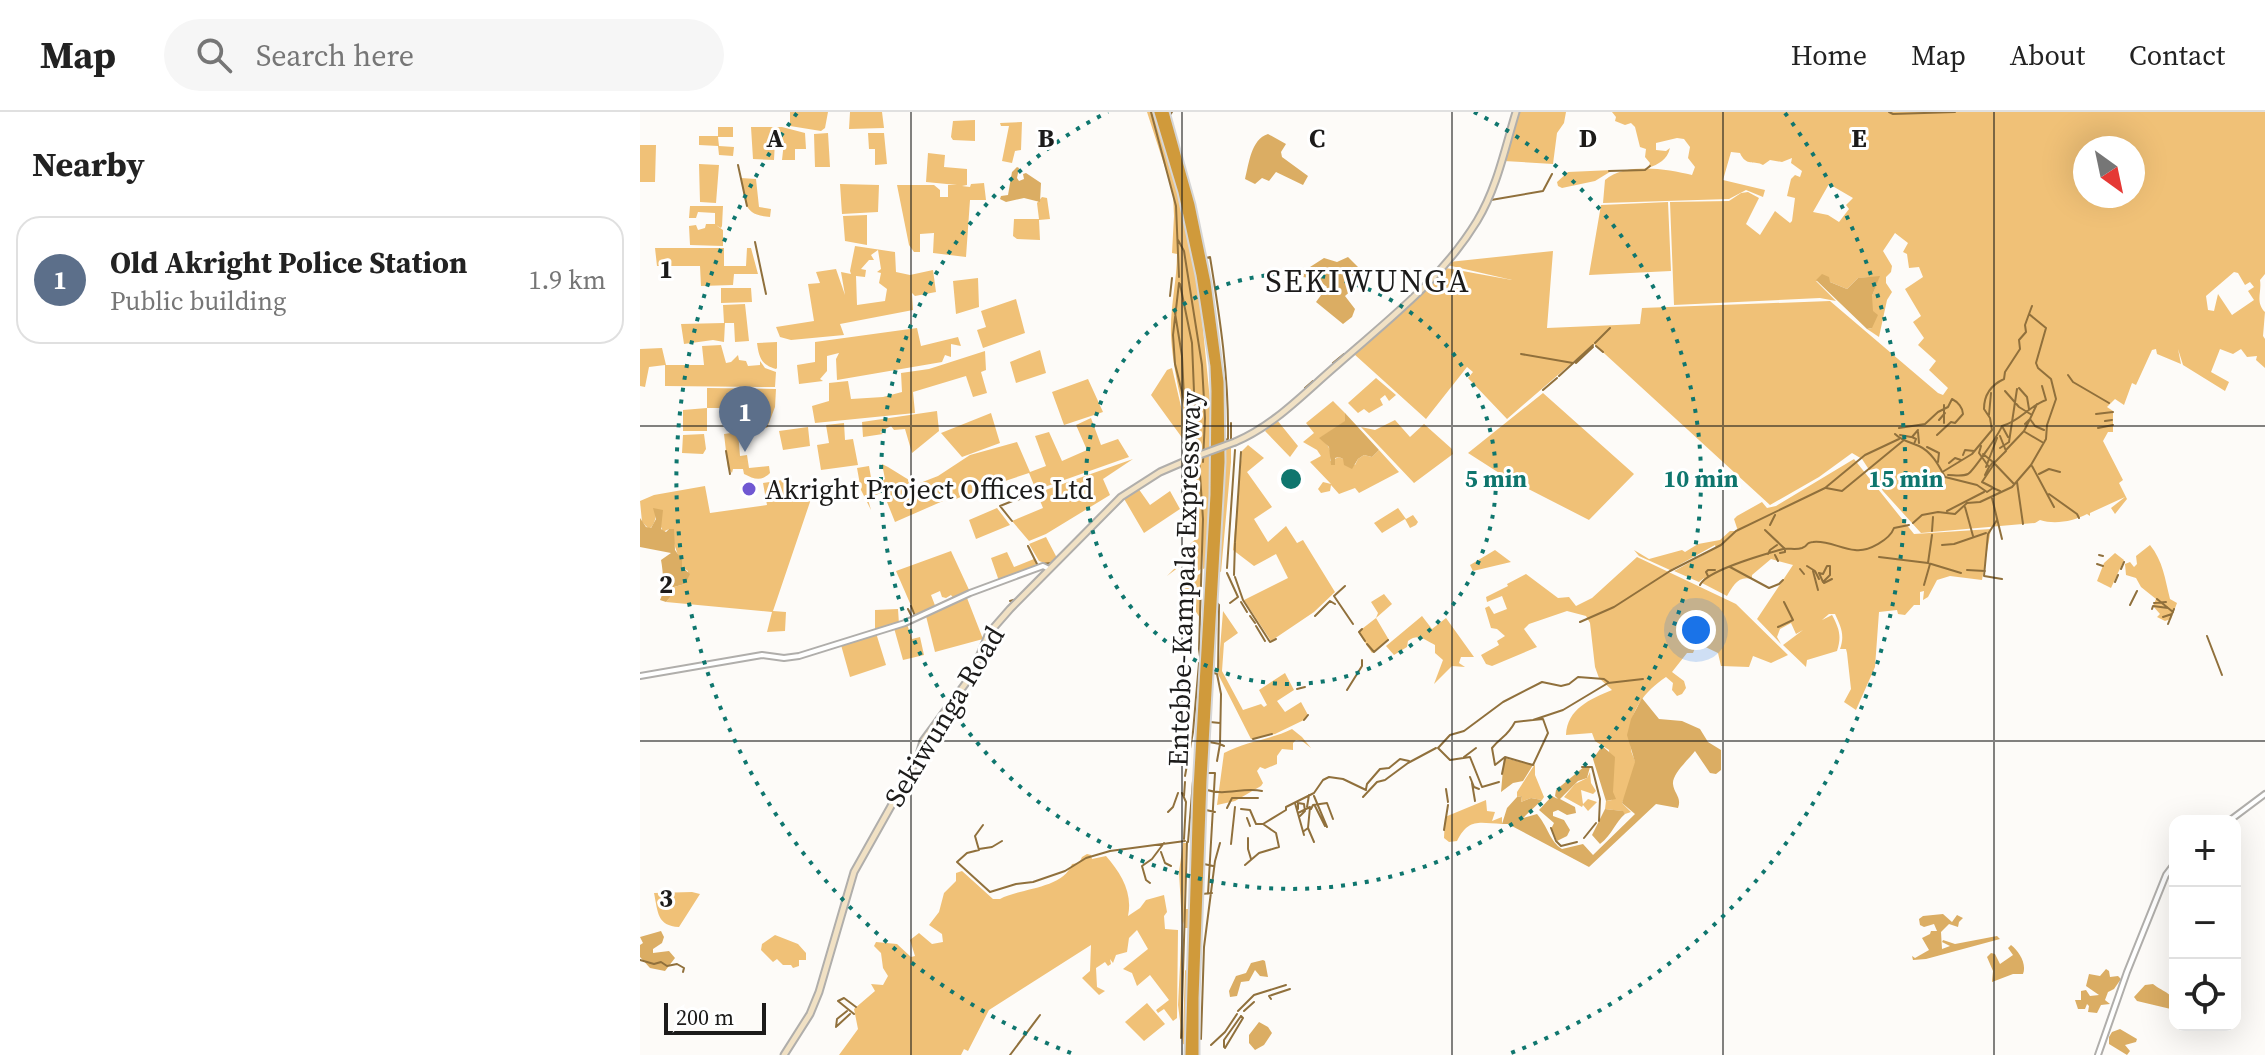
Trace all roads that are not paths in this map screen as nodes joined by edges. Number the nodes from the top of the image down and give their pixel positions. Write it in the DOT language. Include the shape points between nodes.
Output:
graph roads {
  1 [pos="1158,112"];
  2 [pos="1165,112"];
  3 [pos="1516,112"];
  4 [pos="1046,567"];
  5 [pos="640,676"];
  6 [pos="2265,794"];
  7 [pos="2237,815"];
  8 [pos="2169,873"];
  9 [pos="784,1055"];
  10 [pos="1192,1055"];
  11 [pos="2098,1055"];
  1 -- 10 [label="highway, Entebbe-Kampala Expressway" via="1195,254 1215,391 1190,980"];
  2 -- 10 [label="highway, Entebbe-Kampala Expressway" via="1207,283 1220,382 1221,462"];
  3 -- 4 [label="main road, Sekiwunga Road, bridge" via="1484,208 1404,309 1284,412 1254,433 1160,472 1123,495"];
  4 -- 5 [label="street" via="905,623 795,657 762,655"];
  4 -- 9 [label="main road, Sekiwunga Road" via="989,633 971,676 923,741 854,872 827,973"];
  6 -- 7 [label="street"];
  8 -- 11 [label="street"];
}
